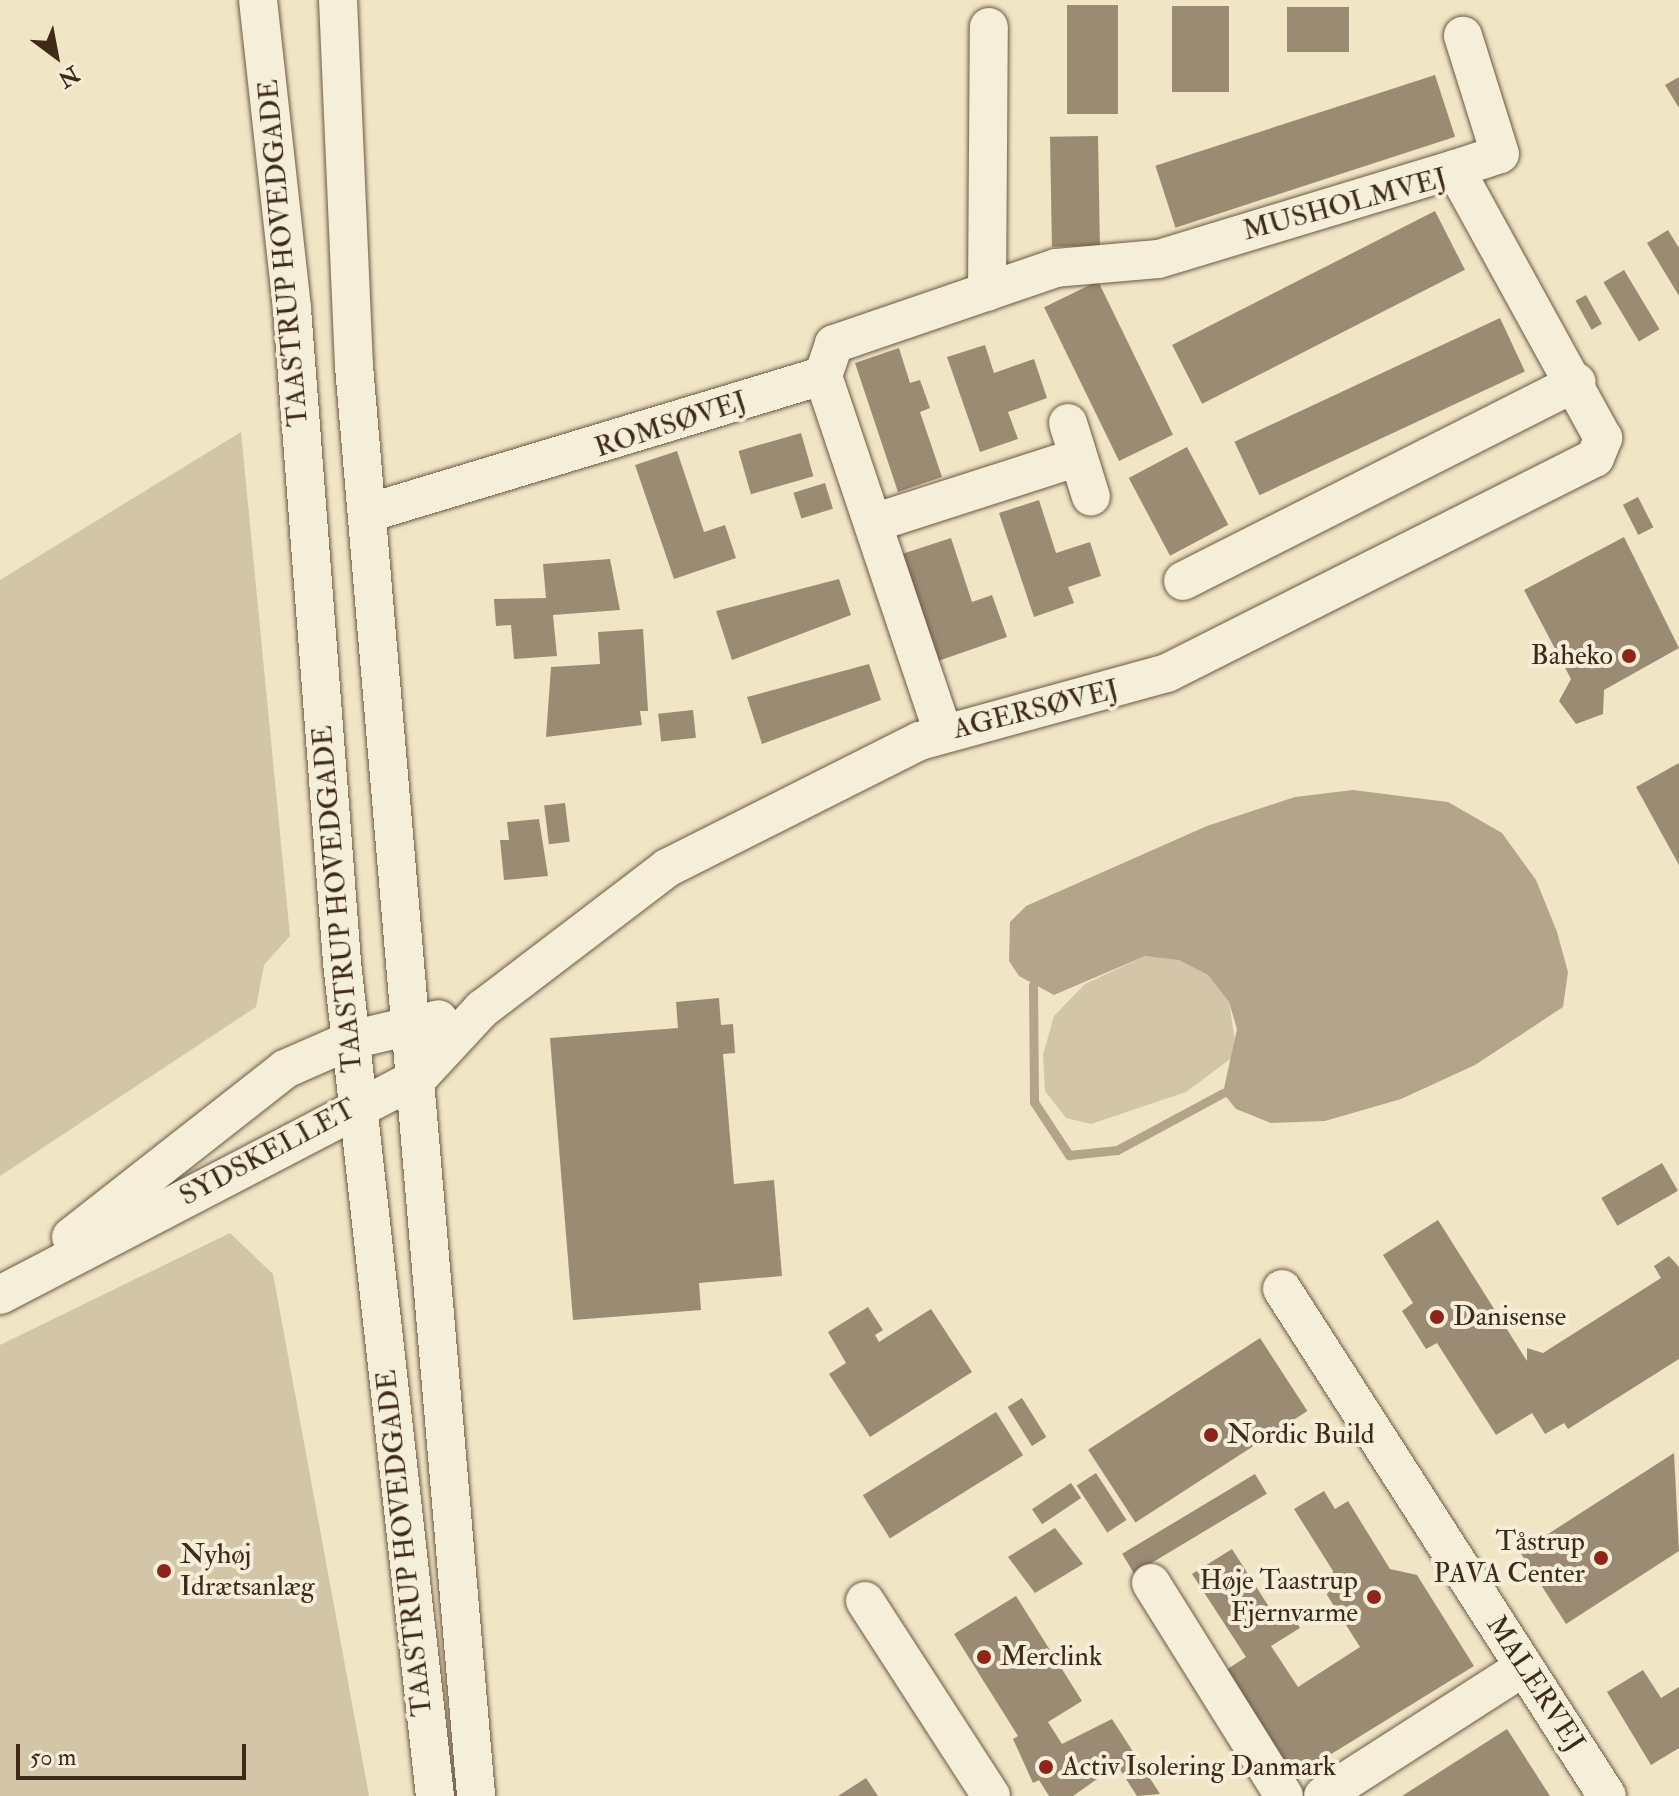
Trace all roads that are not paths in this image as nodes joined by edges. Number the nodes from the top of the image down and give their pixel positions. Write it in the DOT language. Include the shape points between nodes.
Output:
graph roads {
  1 [pos="258,0"];
  2 [pos="313,0"];
  3 [pos="338,0"];
  4 [pos="989,27"];
  5 [pos="1463,36"];
  6 [pos="1455,169"];
  7 [pos="987,292"];
  8 [pos="354,366"];
  9 [pos="823,376"];
  10 [pos="1577,382"];
  11 [pos="1603,438"];
  12 [pos="1091,497"];
  13 [pos="368,513"];
  14 [pos="873,523"];
  15 [pos="1183,581"];
  16 [pos="943,732"];
  17 [pos="482,1009"];
  18 [pos="414,1024"];
  19 [pos="351,1040"];
  20 [pos="419,1077"];
  21 [pos="358,1106"];
  22 [pos="1282,1289"];
  23 [pos="0,1294"];
  24 [pos="1151,1583"];
  25 [pos="865,1601"];
  26 [pos="1524,1667"];
  27 [pos="435,1796"];
  28 [pos="476,1796"];
  29 [pos="991,1796"];
  30 [pos="1284,1796"];
  31 [pos="1323,1796"];
  32 [pos="1607,1796"];
  1 -- 19 [label="street, TAASTRUP HOVEDGADE" via="289,277"];
  2 -- 8 [label="street"];
  3 -- 8 [label="street, TAASTRUP HOVEDGADE"];
  4 -- 7 [label="street"];
  5 -- 6 [label="street" via="1500,154"];
  6 -- 7 [label="street, MUSHOLMVEJ" via="1158,259 1056,268"];
  6 -- 10 [label="street, MUSHOLMVEJ"];
  7 -- 9 [label="street, MUSHOLMVEJ" via="834,344"];
  8 -- 13 [label="street, TAASTRUP HOVEDGADE"];
  9 -- 13 [label="street, ROMSØVEJ"];
  9 -- 14 [label="street"];
  10 -- 11 [label="street, MUSHOLMVEJ"];
  10 -- 15 [label="street"];
  11 -- 16 [label="street, AGERSØVEJ" via="1595,458 1167,673"];
  12 -- 14 [label="street" via="1073,440"];
  13 -- 18 [label="street, TAASTRUP HOVEDGADE"];
  14 -- 16 [label="street"];
  16 -- 17 [label="street, AGERSØVEJ" via="667,868"];
  17 -- 18 [label="street, SYDSKELLET"];
  17 -- 20 [label="street, SYDSKELLET"];
  18 -- 19 [label="street, SYDSKELLET"];
  18 -- 20 [label="street, TAASTRUP HOVEDGADE"];
  19 -- 21 [label="street, TAASTRUP HOVEDGADE"];
  19 -- 23 [label="street, SYDSKELLET" via="285,1069"];
  20 -- 21 [label="street, SYDSKELLET"];
  20 -- 28 [label="street, TAASTRUP HOVEDGADE"];
  21 -- 23 [label="street, SYDSKELLET"];
  21 -- 27 [label="street, TAASTRUP HOVEDGADE"];
  22 -- 26 [label="street, MALERVEJ"];
  24 -- 30 [label="street"];
  25 -- 29 [label="street"];
  26 -- 31 [label="street"];
  26 -- 32 [label="street, MALERVEJ"];
}
